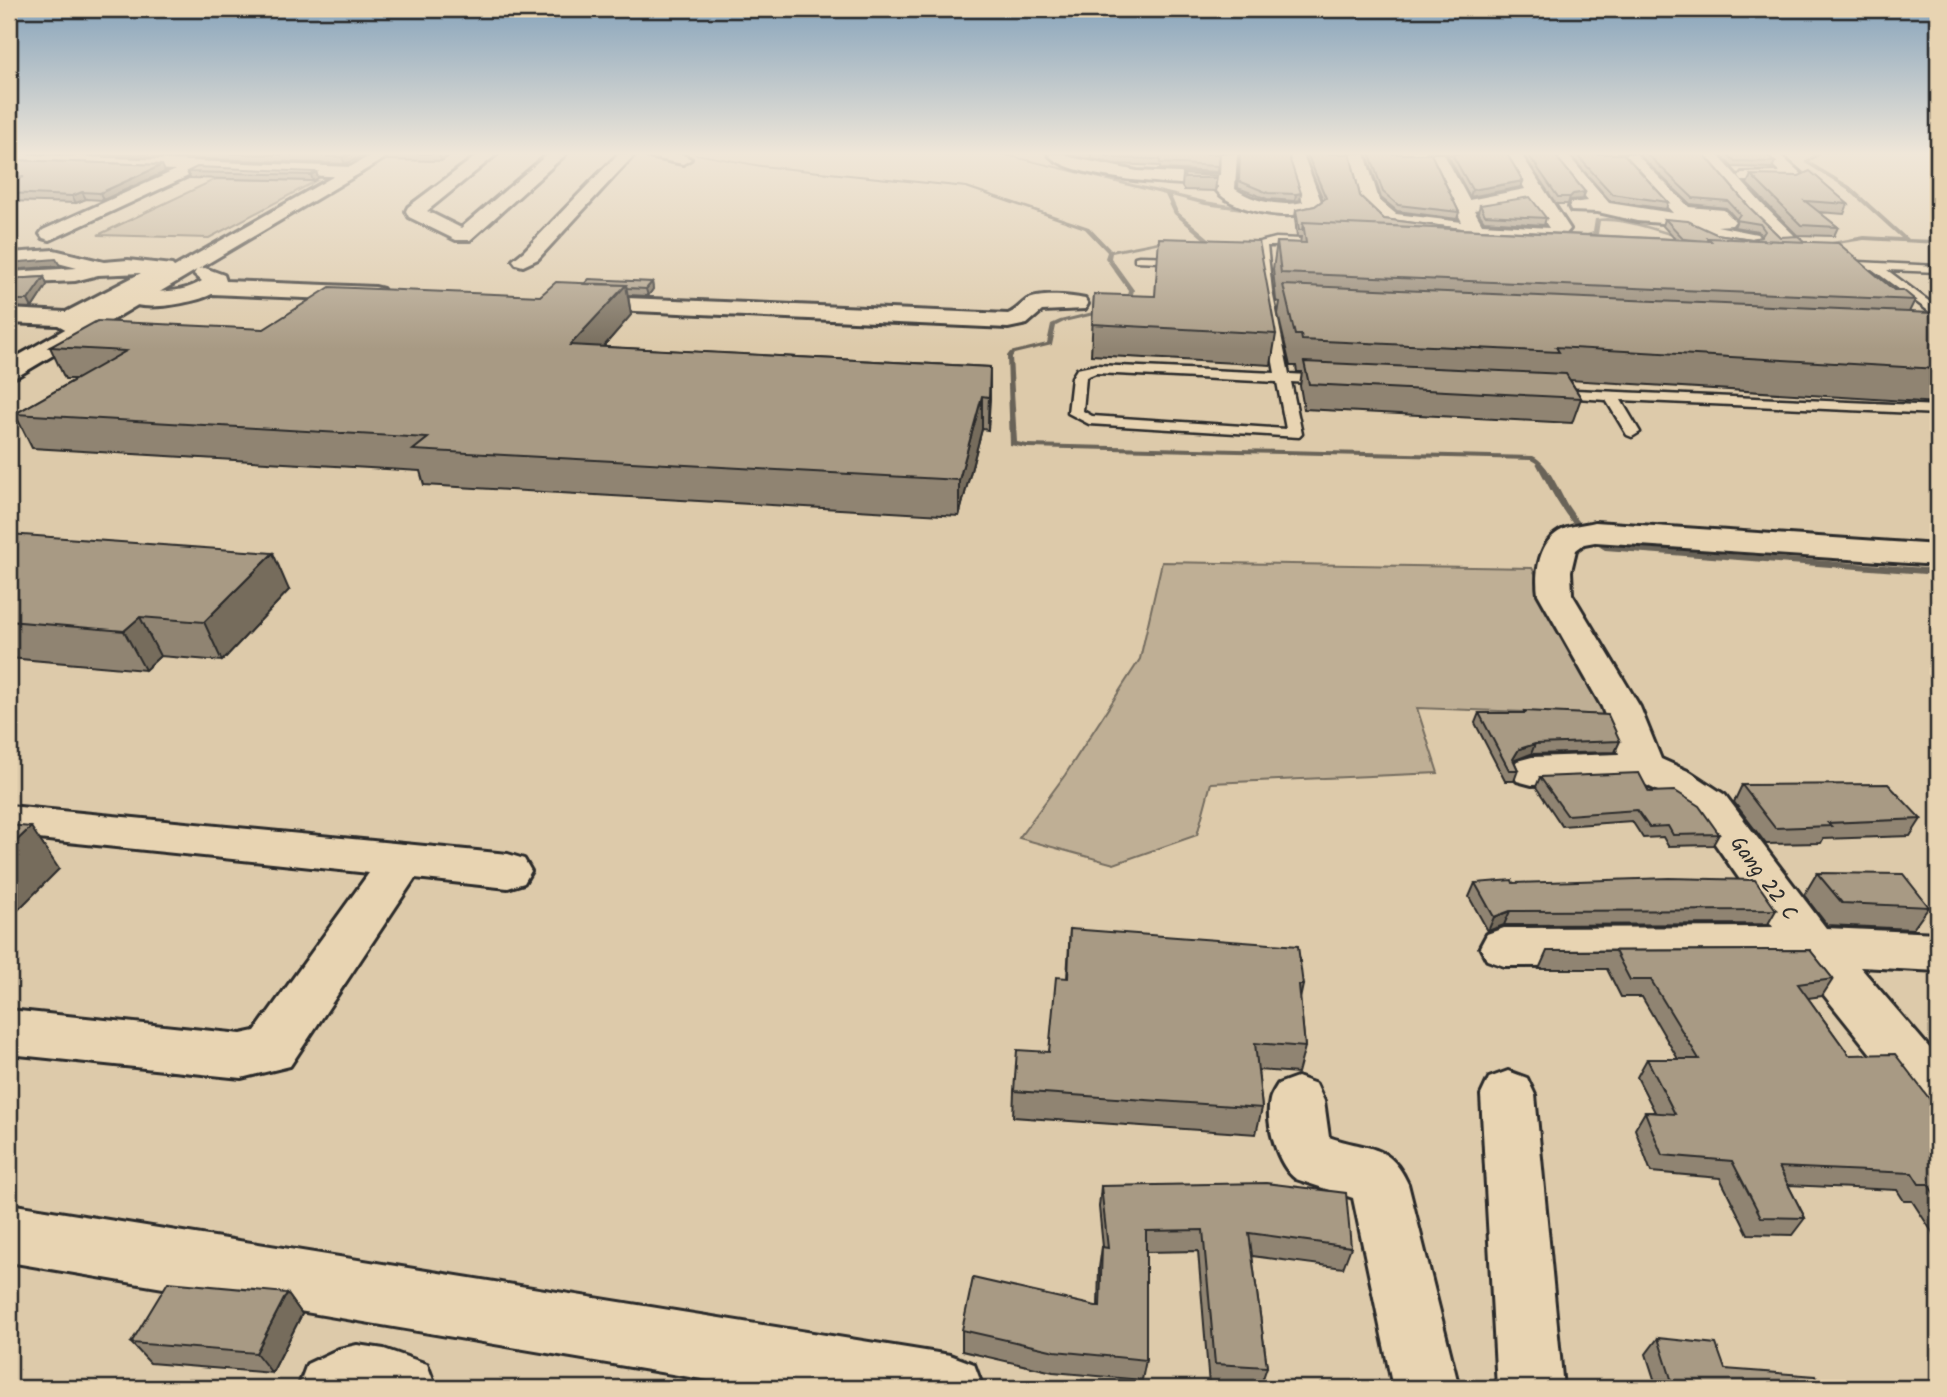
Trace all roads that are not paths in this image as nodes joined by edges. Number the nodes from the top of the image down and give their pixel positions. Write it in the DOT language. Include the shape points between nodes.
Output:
graph roads {
  1 [pos="83,219"];
  2 [pos="268,219"];
  3 [pos="431,219"];
  4 [pos="482,219"];
  5 [pos="565,219"];
  6 [pos="1391,219"];
  7 [pos="1469,219"];
  8 [pos="1553,219"];
  9 [pos="1692,219"];
  10 [pos="1767,219"];
  11 [pos="1475,230"];
  12 [pos="50,234"];
  13 [pos="463,236"];
  14 [pos="1750,238"];
  15 [pos="1786,238"];
  16 [pos="1345,244"];
  17 [pos="9,250"];
  18 [pos="54,256"];
  19 [pos="9,259"];
  20 [pos="1139,259"];
  21 [pos="1194,261"];
  22 [pos="1248,262"];
  23 [pos="1262,263"];
  24 [pos="1819,264"];
  25 [pos="1875,266"];
  26 [pos="97,269"];
  27 [pos="1938,269"];
  28 [pos="176,270"];
  29 [pos="9,278"];
  30 [pos="209,287"];
  31 [pos="403,296"];
  32 [pos="135,298"];
  33 [pos="554,302"];
  34 [pos="1077,304"];
  35 [pos="1938,314"];
  36 [pos="9,316"];
  37 [pos="87,320"];
  38 [pos="10,370"];
  39 [pos="1284,378"];
  40 [pos="1339,381"];
  41 [pos="1543,392"];
  42 [pos="1611,396"];
  43 [pos="1938,410"];
  44 [pos="1632,432"];
  45 [pos="1938,555"];
  46 [pos="1644,767"];
  47 [pos="1532,771"];
  48 [pos="9,821"];
  49 [pos="403,860"];
  50 [pos="509,871"];
  51 [pos="1504,947"];
  52 [pos="1813,947"];
  53 [pos="1938,952"];
  54 [pos="9,1032"];
  55 [pos="1508,1095"];
  56 [pos="1938,1097"];
  57 [pos="1297,1101"];
  58 [pos="9,1233"];
  59 [pos="331,1388"];
  60 [pos="403,1388"];
  61 [pos="950,1388"];
  62 [pos="1426,1388"];
  63 [pos="1530,1388"];
  1 -- 12 [label="street"];
  2 -- 28 [label="street"];
  3 -- 13 [label="street"];
  4 -- 13 [label="street"];
  5 -- 13 [label="street" via="529,261 495,252"];
  6 -- 11 [label="street"];
  7 -- 11 [label="street"];
  8 -- 11 [label="street" via="1560,229 1555,234"];
  9 -- 14 [label="street" via="1714,233"];
  10 -- 15 [label="street"];
  16 -- 23 [label="lane" via="1268,241 1261,243"];
  17 -- 18 [label="street"];
  18 -- 19 [label="street"];
  18 -- 26 [label="street"];
  20 -- 21 [label="lane"];
  22 -- 23 [label="lane"];
  23 -- 39 [label="lane" via="1276,307"];
  24 -- 25 [label="lane"];
  25 -- 27 [label="lane"];
  25 -- 35 [label="lane"];
  26 -- 28 [label="street"];
  26 -- 29 [label="street" via="75,275"];
  28 -- 30 [label="street" via="212,275 216,279"];
  28 -- 32 [label="street"];
  28 -- 37 [label="street"];
  30 -- 31 [label="street"];
  30 -- 32 [label="street" via="179,297"];
  32 -- 37 [label="street"];
  33 -- 34 [label="street" via="1008,321 1019,319 1036,304"];
  36 -- 37 [label="street"];
  37 -- 38 [label="street"];
  39 -- 39 [label="lane" via="1096,369 1079,377 1075,413 1089,420 1294,434"];
  39 -- 40 [label="lane"];
  41 -- 42 [label="lane"];
  42 -- 43 [label="lane"];
  42 -- 44 [label="lane"];
  45 -- 46 [label="street" via="1583,535 1561,550 1552,576 1555,594 1621,707"];
  46 -- 47 [label="street, Gang 22 C"];
  46 -- 52 [label="street, Gang 22 C" via="1710,805"];
  48 -- 49 [label="street"];
  49 -- 50 [label="street"];
  49 -- 54 [label="street" via="271,1050 241,1056"];
  51 -- 52 [label="street"];
  52 -- 53 [label="street"];
  52 -- 56 [label="street, Gang 22 C"];
  55 -- 63 [label="street"];
  57 -- 62 [label="street" via="1307,1154 1316,1162 1364,1170 1379,1184"];
  58 -- 61 [label="street"];
  59 -- 60 [label="street" via="341,1380 362,1377"];
}
